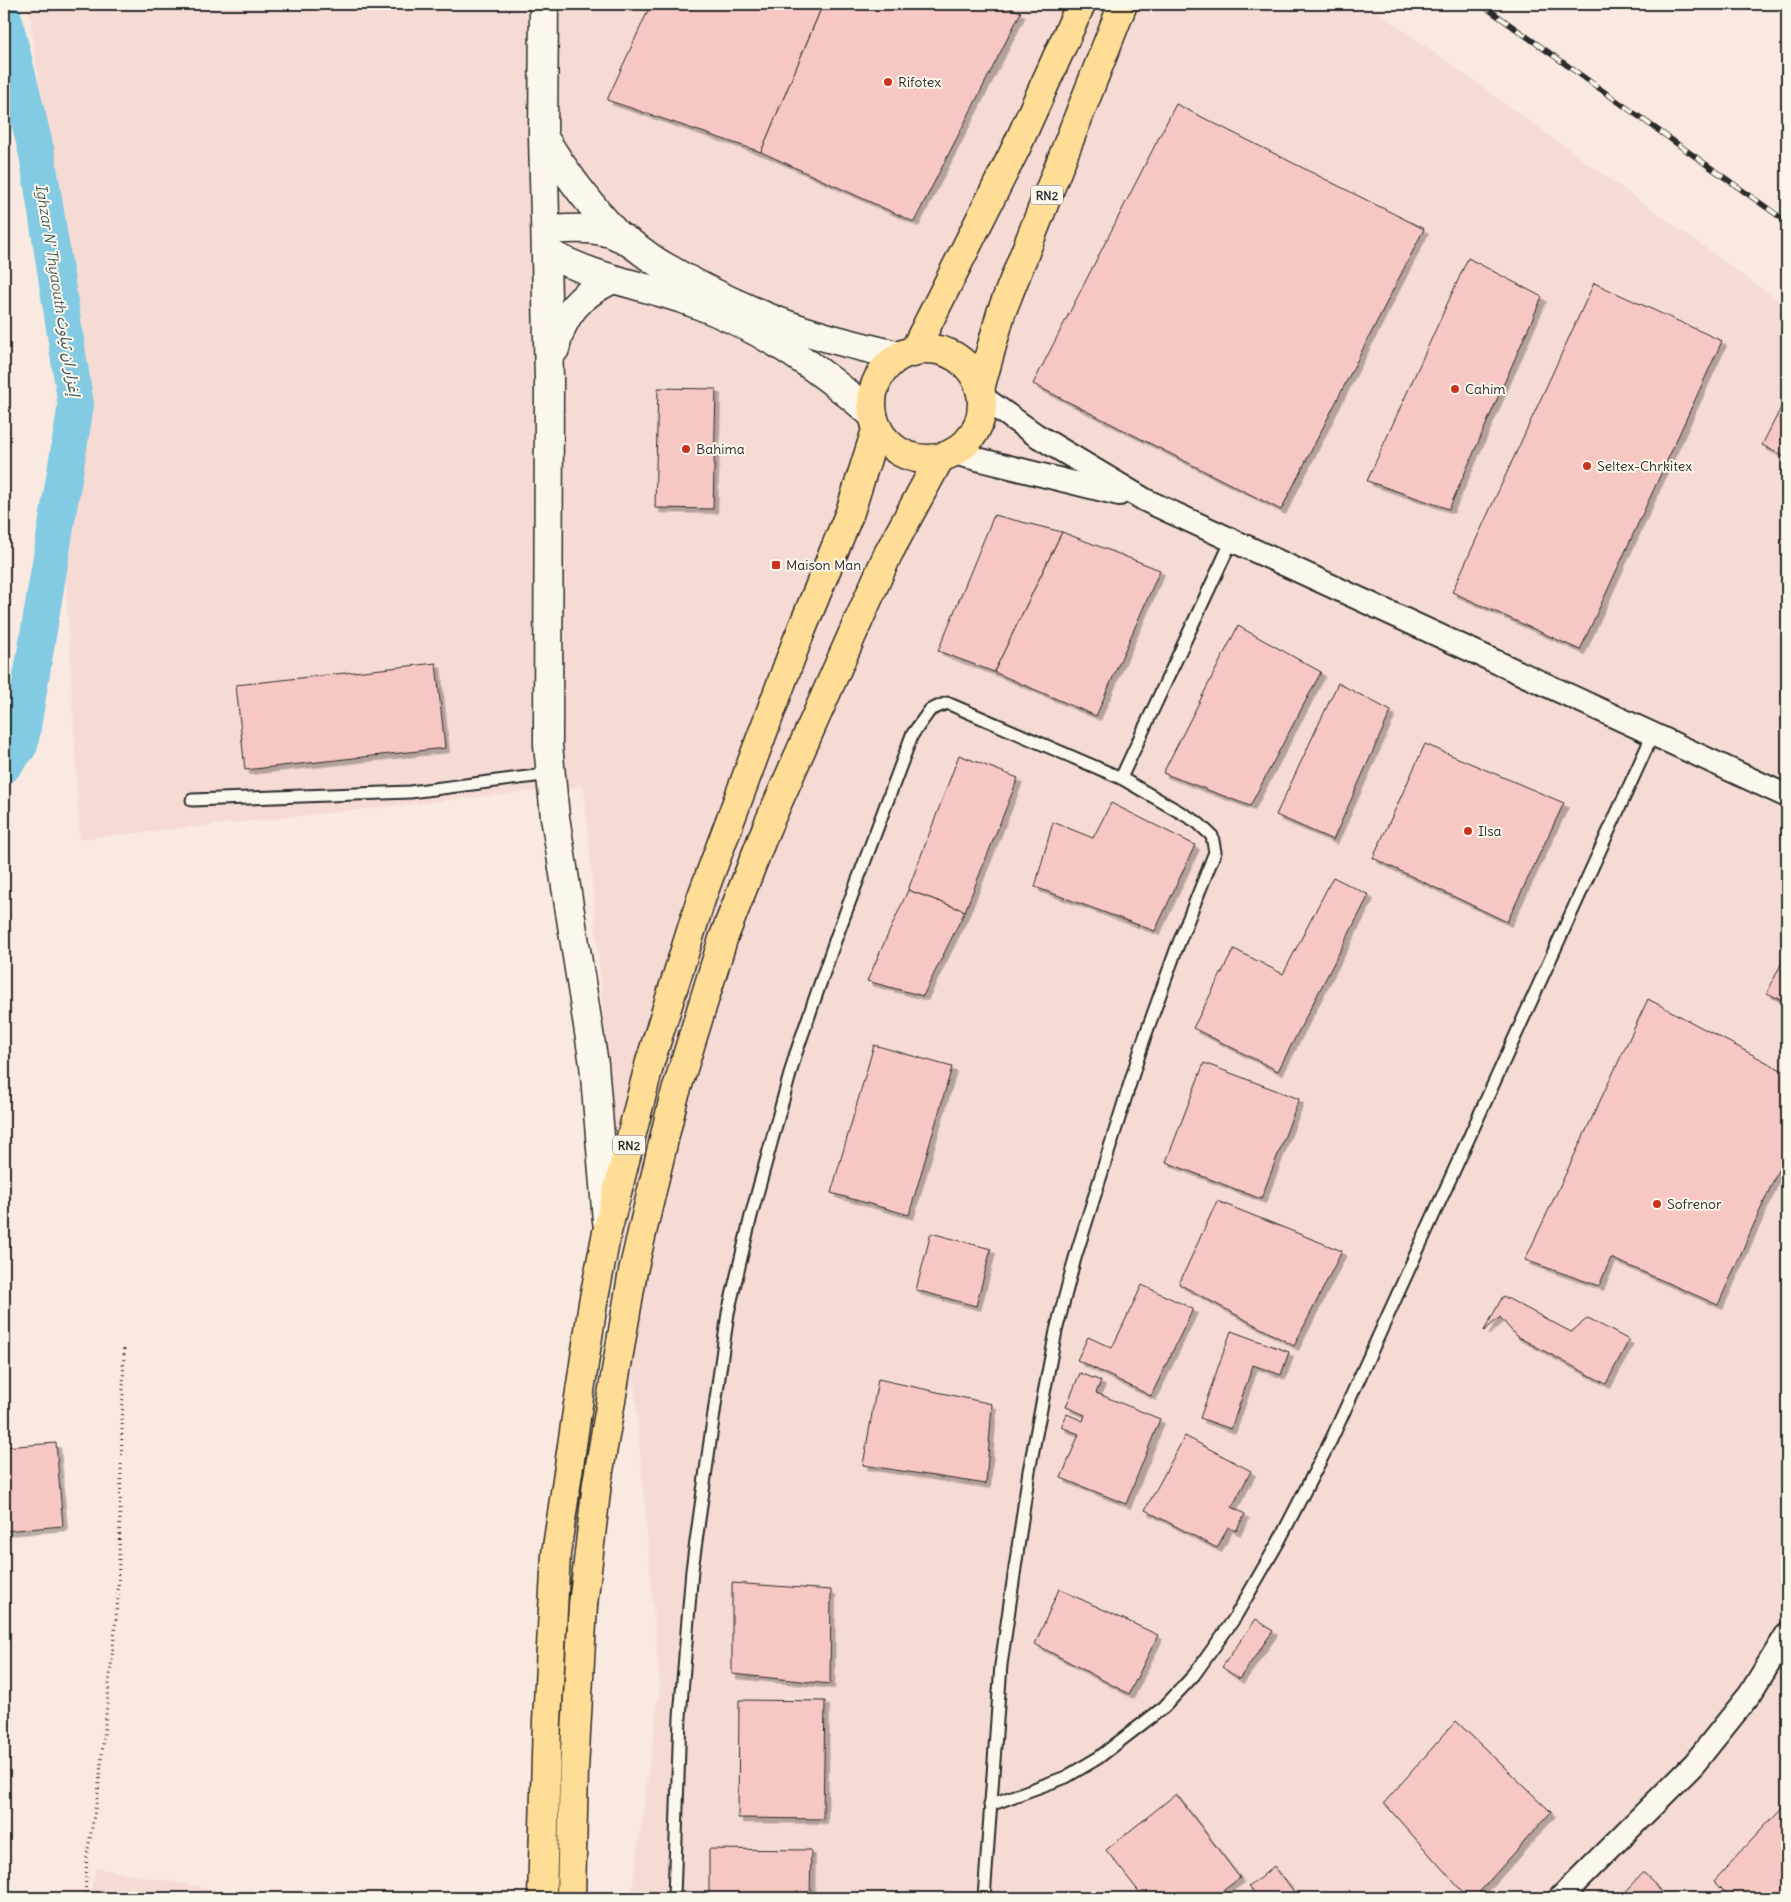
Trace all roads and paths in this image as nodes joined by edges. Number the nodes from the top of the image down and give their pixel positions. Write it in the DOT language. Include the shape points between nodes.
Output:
graph roads {
  1 [pos="544,4"];
  2 [pos="1081,4"];
  3 [pos="1123,4"];
  4 [pos="543,137"];
  5 [pos="618,236"];
  6 [pos="546,241"];
  7 [pos="611,280"];
  8 [pos="907,354"];
  9 [pos="549,380"];
  10 [pos="981,392"];
  11 [pos="875,421"];
  12 [pos="946,455"];
  13 [pos="1145,500"];
  14 [pos="1232,540"];
  15 [pos="1652,734"];
  16 [pos="551,774"];
  17 [pos="1121,778"];
  18 [pos="1787,796"];
  19 [pos="192,800"];
  20 [pos="607,1232"];
  21 [pos="124,1348"];
  22 [pos="1787,1634"];
  23 [pos="990,1806"];
  24 [pos="85,1898"];
  25 [pos="542,1898"];
  26 [pos="571,1898"];
  27 [pos="674,1898"];
  28 [pos="984,1898"];
  29 [pos="1560,1898"];
  1 -- 4 [label="street"];
  2 -- 8 [label="highway, RN2" via="1016,148"];
  3 -- 10 [label="highway, RN2" via="1014,278 992,344"];
  4 -- 5 [label="street" via="580,192"];
  4 -- 6 [label="street"];
  5 -- 6 [label="street" via="596,230"];
  5 -- 8 [label="street" via="668,269 752,311 850,344"];
  6 -- 7 [label="street" via="589,273"];
  6 -- 9 [label="street"];
  7 -- 9 [label="street" via="591,290 565,317"];
  7 -- 11 [label="street" via="694,303 740,323 807,361 841,387"];
  8 -- 10 [label="highway" via="925,349 954,355 974,375"];
  8 -- 11 [label="highway, RN2" via="886,367 877,382 872,398"];
  9 -- 16 [label="street" via="548,726"];
  10 -- 12 [label="highway, RN2" via="980,419 974,433 965,444"];
  10 -- 13 [label="street" via="1036,435"];
  11 -- 12 [label="highway" via="885,440 896,450 925,459"];
  11 -- 20 [label="highway, RN2" via="850,512 797,640 702,896 650,1062"];
  12 -- 13 [label="street"];
  12 -- 26 [label="highway, RN2" via="888,554 766,829 723,940 673,1101 633,1271 597,1483 583,1606"];
  13 -- 14 [label="street"];
  14 -- 15 [label="street"];
  14 -- 17 [label="lane"];
  15 -- 18 [label="street"];
  15 -- 23 [label="lane" via="1332,1438 1234,1619 1194,1675 1164,1707 1130,1735 1066,1777"];
  16 -- 19 [label="lane" via="410,792"];
  16 -- 20 [label="street" via="594,1064"];
  17 -- 23 [label="lane" via="1197,822 1212,836 1215,852 1143,1042 1075,1258 1056,1331 1029,1471 1001,1665"];
  17 -- 27 [label="lane" via="947,703 930,710 912,735 904,755 795,1056 753,1206 728,1312 692,1570 680,1717"];
  20 -- 25 [label="highway, RN2" via="593,1303 556,1554"];
  21 -- 24 [label="path" via="118,1598 98,1792 87,1855"];
  22 -- 29 [label="street" via="1750,1694 1694,1764"];
  23 -- 28 [label="lane"];
}
